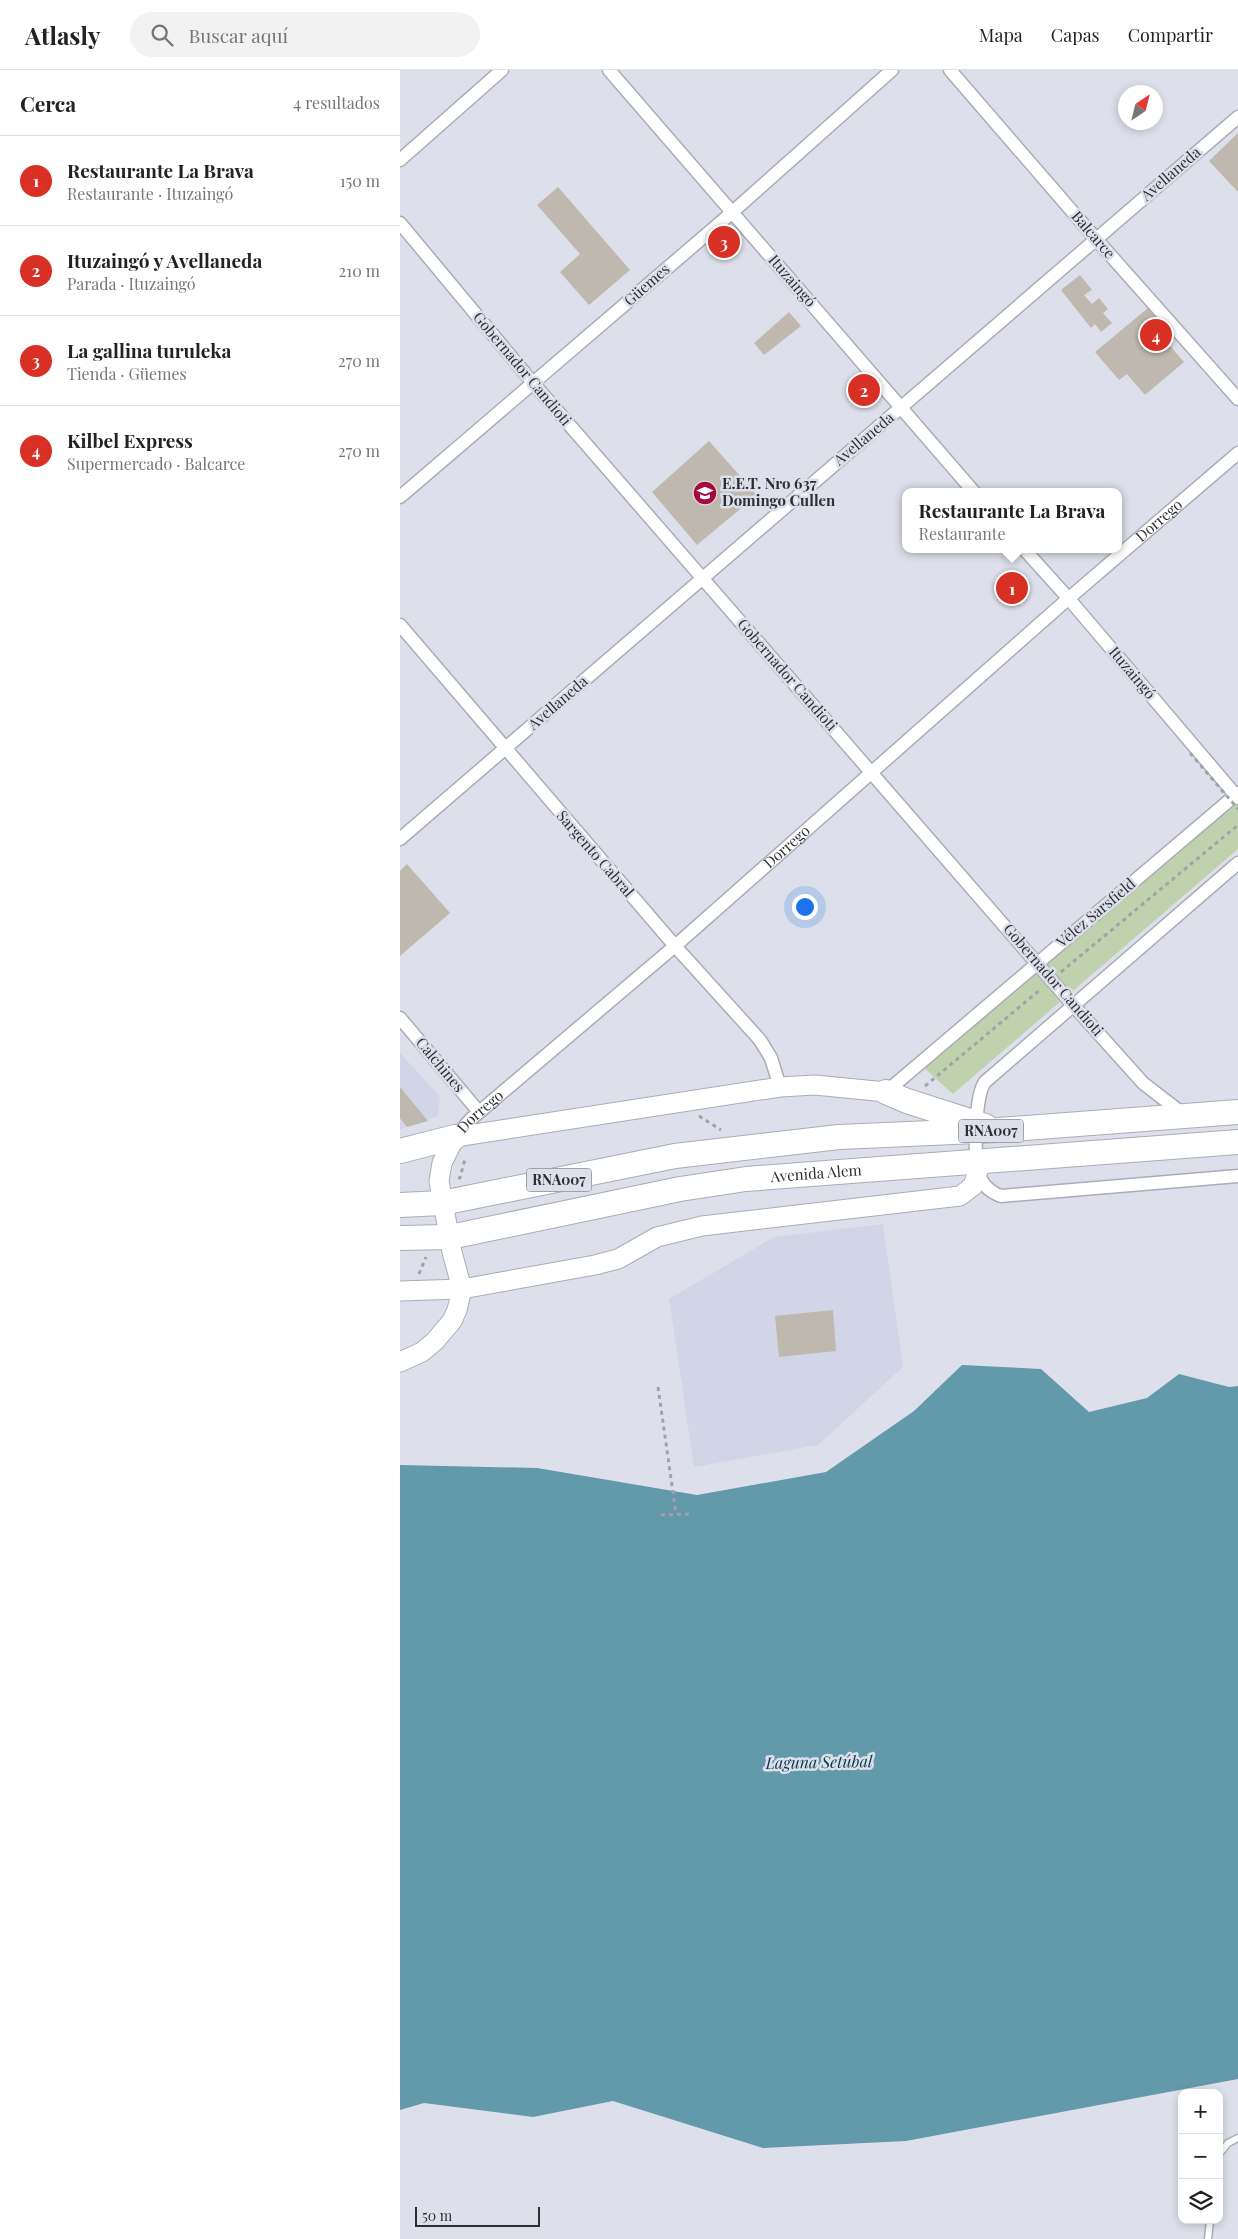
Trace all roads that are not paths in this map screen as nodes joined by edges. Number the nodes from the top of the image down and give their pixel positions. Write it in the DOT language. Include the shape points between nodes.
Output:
graph roads {
  1 [pos="502,70"];
  2 [pos="609,70"];
  3 [pos="892,70"];
  4 [pos="950,70"];
  5 [pos="1238,117"];
  6 [pos="400,160"];
  7 [pos="732,212"];
  8 [pos="400,223"];
  9 [pos="1096,239"];
  10 [pos="533,383"];
  11 [pos="1238,399"];
  12 [pos="900,408"];
  13 [pos="1238,453"];
  14 [pos="970,488"];
  15 [pos="400,497"];
  16 [pos="1028,553"];
  17 [pos="702,577"];
  18 [pos="1069,599"];
  19 [pos="400,625"];
  20 [pos="506,749"];
  21 [pos="872,771"];
  22 [pos="1237,796"];
  23 [pos="400,839"];
  24 [pos="1238,863"];
  25 [pos="675,946"];
  26 [pos="1038,962"];
  27 [pos="1074,1005"];
  28 [pos="400,1018"];
  29 [pos="780,1087"];
  30 [pos="886,1092"];
  31 [pos="479,1112"];
  32 [pos="1238,1112"];
  33 [pos="1185,1116"];
  34 [pos="983,1128"];
  35 [pos="455,1137"];
  36 [pos="1238,1142"];
  37 [pos="400,1150"];
  38 [pos="978,1166"];
  39 [pos="1238,1176"];
  40 [pos="442,1203"];
  41 [pos="400,1205"];
  42 [pos="450,1237"];
  43 [pos="400,1238"];
  44 [pos="462,1289"];
  45 [pos="400,1291"];
  46 [pos="400,1362"];
  47 [pos="1238,2138"];
  48 [pos="1223,2149"];
  49 [pos="1210,2224"];
  50 [pos="1208,2239"];
  1 -- 6 [label="street"];
  2 -- 7 [label="street, Ituzaingó"];
  3 -- 7 [label="street, Güemes"];
  4 -- 9 [label="street, Balcarce"];
  5 -- 9 [label="street, Avellaneda"];
  7 -- 10 [label="street, Güemes"];
  7 -- 12 [label="street, Ituzaingó"];
  8 -- 10 [label="street, Gobernador Candioti"];
  9 -- 11 [label="street, Balcarce"];
  9 -- 12 [label="street, Avellaneda"];
  10 -- 15 [label="street, Güemes"];
  10 -- 17 [label="street, Gobernador Candioti"];
  12 -- 14 [label="street, Ituzaingó"];
  12 -- 17 [label="street, Avellaneda"];
  13 -- 18 [label="street, Dorrego"];
  16 -- 18 [label="street, Ituzaingó"];
  17 -- 20 [label="street, Avellaneda"];
  17 -- 21 [label="street, Gobernador Candioti"];
  18 -- 21 [label="street, Dorrego"];
  18 -- 22 [label="street, Ituzaingó"];
  19 -- 20 [label="street, Sargento Cabral"];
  20 -- 23 [label="street, Avellaneda"];
  20 -- 25 [label="street, Sargento Cabral"];
  21 -- 25 [label="street, Dorrego"];
  21 -- 26 [label="street, Gobernador Candioti"];
  22 -- 26 [label="street, Vélez Sarsfield"];
  24 -- 27 [label="street"];
  25 -- 29 [label="street, Sargento Cabral" via="760,1040 771,1058"];
  25 -- 31 [label="street, Dorrego"];
  26 -- 27 [label="street, Gobernador Candioti"];
  26 -- 30 [label="street, Vélez Sarsfield"];
  27 -- 33 [label="street, Gobernador Candioti" via="1143,1083"];
  27 -- 34 [label="street" via="980,1088"];
  28 -- 31 [label="street, Calchines"];
  29 -- 30 [label="street" via="815,1085"];
  29 -- 35 [label="street"];
  30 -- 34 [label="highway"];
  31 -- 35 [label="street, Dorrego"];
  32 -- 33 [label="highway, Avenida Alem / RNA007"];
  33 -- 34 [label="highway, Avenida Alem / RNA007"];
  34 -- 38 [label="street"];
  34 -- 40 [label="highway, Avenida Alem / RNA007" via="838,1137 675,1156"];
  35 -- 37 [label="highway"];
  35 -- 40 [label="street, Dorrego" via="446,1152 440,1173"];
  36 -- 38 [label="highway, Avenida Alem / RNA007"];
  38 -- 39 [label="street" via="991,1192 1009,1196"];
  38 -- 42 [label="highway, Avenida Alem / RNA007" via="746,1179 680,1189"];
  38 -- 44 [label="street" via="973,1186 960,1196 702,1226 657,1237 608,1262"];
  40 -- 41 [label="highway, Avenida Alem / RNA007"];
  40 -- 42 [label="street, Dorrego"];
  42 -- 43 [label="highway, Avenida Alem / RNA007"];
  42 -- 44 [label="street, Dorrego"];
  44 -- 45 [label="street"];
  44 -- 46 [label="street" via="452,1320 435,1341 422,1352"];
  47 -- 48 [label="lane"];
  49 -- 50 [label="lane"];
}
